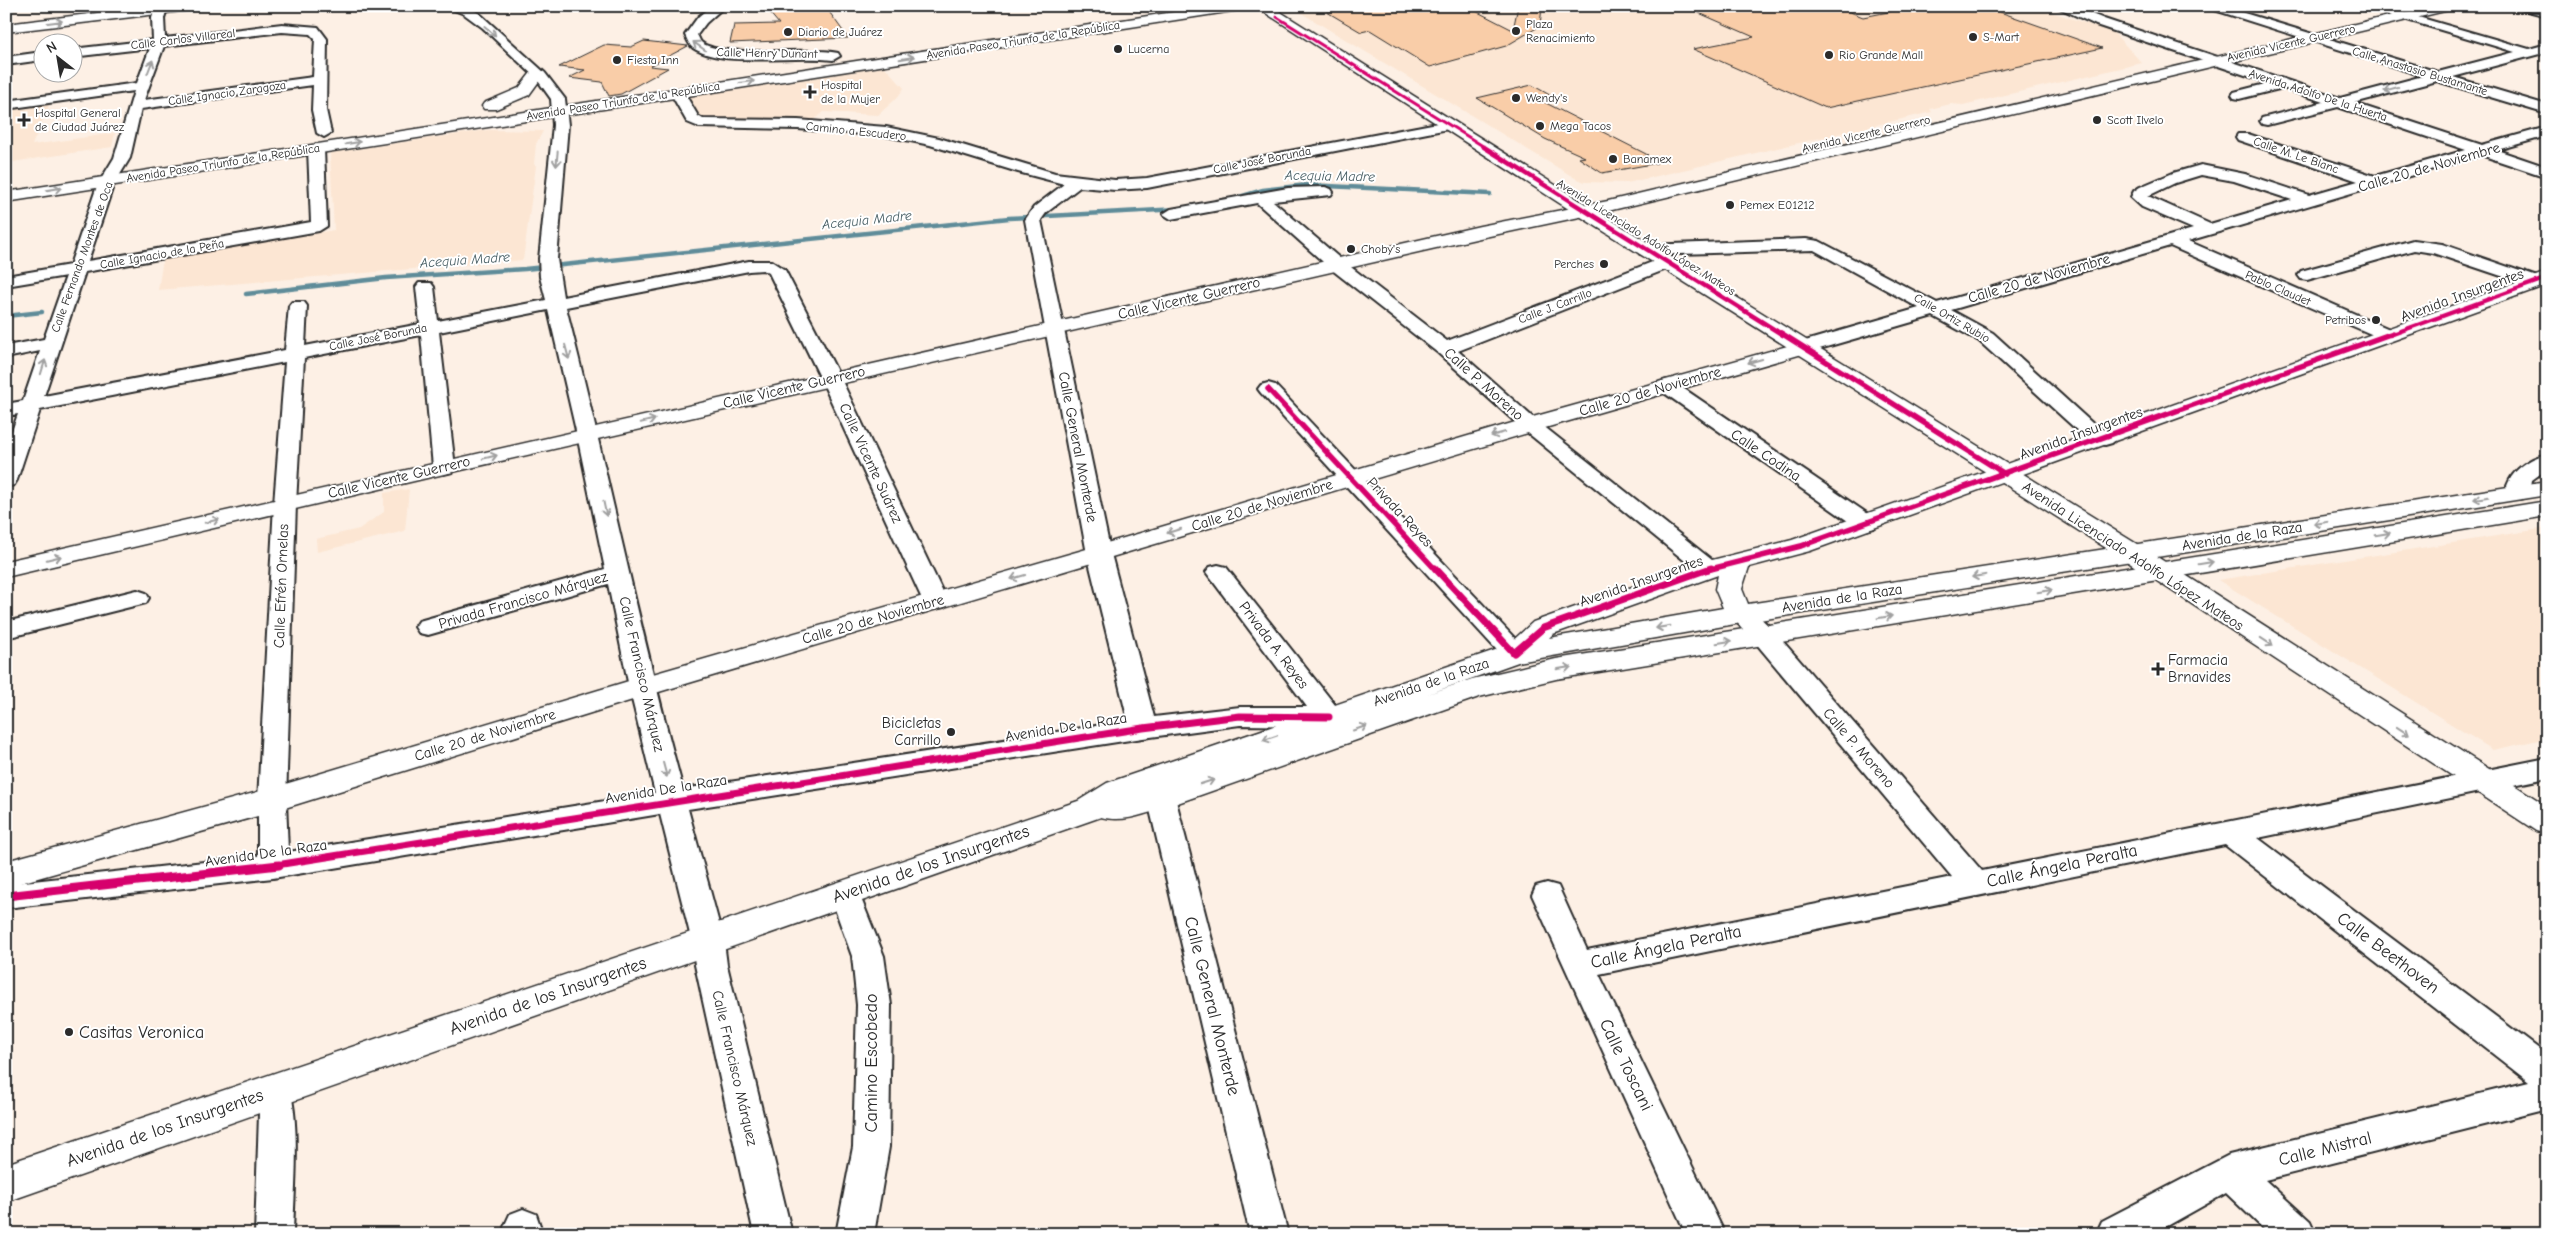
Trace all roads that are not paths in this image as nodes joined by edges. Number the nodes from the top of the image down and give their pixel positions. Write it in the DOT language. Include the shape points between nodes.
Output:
graph roads {
  1 [pos="191,6"];
  2 [pos="450,6"];
  3 [pos="719,6"];
  4 [pos="1167,6"];
  5 [pos="1240,6"];
  6 [pos="1261,6"];
  7 [pos="2061,6"];
  8 [pos="2208,6"];
  9 [pos="2366,6"];
  10 [pos="2449,6"];
  11 [pos="2524,6"];
  12 [pos="161,8"];
  13 [pos="472,9"];
  14 [pos="1209,11"];
  15 [pos="2547,12"];
  16 [pos="1277,17"];
  17 [pos="2402,17"];
  18 [pos="6,28"];
  19 [pos="1057,28"];
  20 [pos="2311,38"];
  21 [pos="981,40"];
  22 [pos="159,41"];
  23 [pos="2547,48"];
  24 [pos="82,52"];
  25 [pos="2529,53"];
  26 [pos="833,56"];
  27 [pos="32,57"];
  28 [pos="2547,58"];
  29 [pos="6,61"];
  30 [pos="2214,61"];
  31 [pos="538,73"];
  32 [pos="2438,77"];
  33 [pos="319,80"];
  34 [pos="2283,84"];
  35 [pos="142,86"];
  36 [pos="677,92"];
  37 [pos="2239,95"];
  38 [pos="2340,102"];
  39 [pos="558,104"];
  40 [pos="6,105"];
  41 [pos="135,106"];
  42 [pos="473,109"];
  43 [pos="2547,110"];
  44 [pos="447,113"];
  45 [pos="492,114"];
  46 [pos="2267,121"];
  47 [pos="1448,125"];
  48 [pos="561,128"];
  49 [pos="2547,132"];
  50 [pos="324,133"];
  51 [pos="2244,137"];
  52 [pos="247,144"];
  53 [pos="316,149"];
  54 [pos="2485,151"];
  55 [pos="2547,172"];
  56 [pos="104,174"];
  57 [pos="2377,182"];
  58 [pos="1075,183"];
  59 [pos="1325,192"];
  60 [pos="6,197"];
  61 [pos="1260,198"];
  62 [pos="2311,201"];
  63 [pos="1578,208"];
  64 [pos="1170,214"];
  65 [pos="2208,228"];
  66 [pos="2170,240"];
  67 [pos="1646,250"];
  68 [pos="1666,262"];
  69 [pos="1337,265"];
  70 [pos="749,266"];
  71 [pos="76,269"];
  72 [pos="2307,275"];
  73 [pos="2540,280"];
  74 [pos="6,281"];
  75 [pos="425,287"];
  76 [pos="554,304"];
  77 [pos="298,306"];
  78 [pos="1936,308"];
  79 [pos="430,327"];
  80 [pos="1056,329"];
  81 [pos="2387,335"];
  82 [pos="51,343"];
  83 [pos="1802,348"];
  84 [pos="1445,349"];
  85 [pos="6,352"];
  86 [pos="294,353"];
  87 [pos="831,379"];
  88 [pos="1667,386"];
  89 [pos="1268,389"];
  90 [pos="31,405"];
  91 [pos="6,410"];
  92 [pos="1530,425"];
  93 [pos="588,434"];
  94 [pos="2105,439"];
  95 [pos="2547,460"];
  96 [pos="444,467"];
  97 [pos="2005,474"];
  98 [pos="1351,478"];
  99 [pos="6,480"];
  100 [pos="2547,488"];
  101 [pos="2519,492"];
  102 [pos="285,504"];
  103 [pos="2547,508"];
  104 [pos="1866,523"];
  105 [pos="2131,552"];
  106 [pos="1099,554"];
  107 [pos="1739,562"];
  108 [pos="6,569"];
  109 [pos="1709,569"];
  110 [pos="1218,572"];
  111 [pos="2158,572"];
  112 [pos="619,573"];
  113 [pos="137,598"];
  114 [pos="935,600"];
  115 [pos="1741,614"];
  116 [pos="428,626"];
  117 [pos="6,630"];
  118 [pos="1764,636"];
  119 [pos="1514,653"];
  120 [pos="642,686"];
  121 [pos="1329,717"];
  122 [pos="1143,728"];
  123 [pos="2547,768"];
  124 [pos="2481,781"];
  125 [pos="1157,788"];
  126 [pos="272,800"];
  127 [pos="673,801"];
  128 [pos="2547,822"];
  129 [pos="2230,832"];
  130 [pos="273,866"];
  131 [pos="6,874"];
  132 [pos="1975,883"];
  133 [pos="845,895"];
  134 [pos="1547,895"];
  135 [pos="6,896"];
  136 [pos="708,942"];
  137 [pos="1578,965"];
  138 [pos="2547,1075"];
  139 [pos="274,1090"];
  140 [pos="2547,1093"];
  141 [pos="2229,1172"];
  142 [pos="6,1183"];
  143 [pos="274,1234"];
  144 [pos="773,1234"];
  145 [pos="854,1234"];
  146 [pos="1268,1234"];
  147 [pos="1706,1234"];
  148 [pos="2115,1234"];
  149 [pos="2297,1234"];
  1 -- 12 [label="main road"];
  2 -- 13 [label="street"];
  26 -- 3 [label="street, Calle Henry Dunant, one-way" via="704,50 694,44 692,35 702,20"];
  4 -- 19 [label="main road, Avenida Paseo Triunfo de la República"];
  5 -- 14 [label="main road, Avenida Paseo Triunfo de la República"];
  6 -- 16 [label="main road, Avenida Licenciado Adolfo López Mateos"];
  7 -- 30 [label="street, Avenida Adolfo De la Huerta"];
  8 -- 20 [label="street, Calle Anastasio Bustamante"];
  9 -- 17 [label="street"];
  10 -- 17 [label="main road, Avenida Vicente Guerrero"];
  11 -- 15 [label="street"];
  18 -- 12 [label="main road, one-way"];
  12 -- 22 [label="street, Calle Fernando Montes de Oca"];
  13 -- 31 [label="street, one-way"];
  14 -- 16 [label="main road"];
  14 -- 19 [label="main road, Avenida Paseo Triunfo de la República"];
  16 -- 47 [label="main road, Avenida Licenciado Adolfo López Mateos"];
  17 -- 20 [label="main road, Avenida Vicente Guerrero"];
  17 -- 25 [label="street"];
  19 -- 21 [label="main road, Avenida Paseo Triunfo de la República"];
  20 -- 30 [label="main road, Avenida Vicente Guerrero"];
  20 -- 32 [label="street, Calle Anastasio Bustamante"];
  21 -- 26 [label="main road, Avenida Paseo Triunfo de la República"];
  36 -- 21 [label="main road, Avenida Paseo Triunfo de la República, one-way"];
  22 -- 24 [label="street, Calle Carlos Villareal"];
  22 -- 33 [label="street, Calle Carlos Villareal" via="294,27 314,30 321,39"];
  35 -- 22 [label="street, Calle Fernando Montes de Oca, one-way"];
  23 -- 25 [label="street"];
  25 -- 28 [label="street"];
  25 -- 32 [label="street"];
  26 -- 39 [label="main road, Avenida Paseo Triunfo de la República"];
  27 -- 29 [label="street"];
  30 -- 34 [label="street, Avenida Adolfo De la Huerta"];
  30 -- 63 [label="main road, Avenida Vicente Guerrero" via="2139,81"];
  31 -- 39 [label="street"];
  31 -- 45 [label="main road" via="527,91"];
  32 -- 38 [label="street, one-way"];
  32 -- 43 [label="street, Calle Anastasio Bustamante"];
  33 -- 41 [label="street, Calle Ignacio Zaragoza"];
  33 -- 50 [label="street" via="319,110"];
  34 -- 37 [label="street"];
  34 -- 38 [label="street, Avenida Adolfo De la Huerta"];
  35 -- 40 [label="street"];
  35 -- 41 [label="street, Calle Fernando Montes de Oca"];
  36 -- 39 [label="main road, Avenida Paseo Triunfo de la República"];
  36 -- 58 [label="street, Camino a Escudero" via="692,118 699,123 790,124 904,134"];
  38 -- 46 [label="street"];
  38 -- 54 [label="street, Avenida Adolfo De la Huerta"];
  39 -- 45 [label="main road, Avenida Paseo Triunfo de la República"];
  39 -- 48 [label="street, Calle Francisco Márquez"];
  41 -- 56 [label="street, Calle Fernando Montes de Oca" via="127,162"];
  42 -- 45 [label="main road, Avenida Paseo Triunfo de la República"];
  44 -- 50 [label="main road, Avenida Paseo Triunfo de la República"];
  45 -- 48 [label="main road"];
  53 -- 45 [label="main road, Avenida Paseo Triunfo de la República, one-way"];
  47 -- 58 [label="street, Calle José Borunda" via="1147,183 1126,186"];
  47 -- 63 [label="main road, Avenida Licenciado Adolfo López Mateos"];
  48 -- 76 [label="street, Calle Francisco Márquez, one-way" via="548,259"];
  49 -- 54 [label="street, Calle 20 de Noviembre"];
  50 -- 52 [label="main road, Avenida Paseo Triunfo de la República"];
  51 -- 57 [label="street, Calle M. Le Blanc"];
  53 -- 56 [label="main road, Avenida Paseo Triunfo de la República"];
  53 -- 71 [label="street, Calle Ignacio de la Peña" via="319,226"];
  54 -- 55 [label="street, Avenida Adolfo De la Huerta"];
  54 -- 57 [label="street, Calle 20 de Noviembre"];
  60 -- 56 [label="main road, Avenida Paseo Triunfo de la República, one-way"];
  56 -- 71 [label="street, Calle Fernando Montes de Oca"];
  57 -- 62 [label="street, Calle 20 de Noviembre"];
  58 -- 80 [label="street, Calle General Monterde" via="1037,215"];
  59 -- 61 [label="street"];
  61 -- 64 [label="street"];
  61 -- 69 [label="street, Calle P. Moreno"];
  62 -- 65 [label="street, Calle 20 de Noviembre"];
  62 -- 65 [label="street" via="2202,170 2140,194 2139,197 2148,204"];
  63 -- 67 [label="main road, Avenida Licenciado Adolfo López Mateos"];
  63 -- 69 [label="main road, Calle Vicente Guerrero"];
  65 -- 66 [label="street, Calle 20 de Noviembre"];
  66 -- 78 [label="street, Calle 20 de Noviembre"];
  66 -- 81 [label="street, Pablo Claudet"];
  67 -- 68 [label="main road, Avenida Licenciado Adolfo López Mateos"];
  67 -- 78 [label="street, Calle Ortiz Rubio" via="1806,244 1826,249"];
  68 -- 83 [label="main road, Avenida Licenciado Adolfo López Mateos"];
  68 -- 84 [label="street, Calle J. Carrillo"];
  69 -- 80 [label="main road, Calle Vicente Guerrero"];
  69 -- 84 [label="street, Calle P. Moreno"];
  70 -- 76 [label="street, Calle José Borunda"];
  70 -- 87 [label="street, Calle Vicente Suárez" via="765,265 776,270"];
  71 -- 74 [label="street, Calle Ignacio de la Peña"];
  71 -- 82 [label="street, Calle Fernando Montes de Oca"];
  72 -- 73 [label="street" via="2414,244"];
  73 -- 81 [label="main road, Avenida Insurgentes"];
  75 -- 79 [label="street"];
  76 -- 79 [label="street, Calle José Borunda"];
  76 -- 93 [label="street, Calle Francisco Márquez, one-way"];
  77 -- 86 [label="street, Calle Efrén Ornelas"];
  78 -- 83 [label="street, Calle 20 de Noviembre"];
  78 -- 94 [label="street, Calle Ortiz Rubio" via="1996,344 2085,427"];
  79 -- 86 [label="street, Calle José Borunda"];
  79 -- 96 [label="street"];
  80 -- 87 [label="main road, Calle Vicente Guerrero"];
  80 -- 106 [label="street, Calle General Monterde"];
  81 -- 94 [label="main road, Avenida Insurgentes"];
  82 -- 85 [label="street"];
  90 -- 82 [label="street, Calle Fernando Montes de Oca, one-way"];
  83 -- 88 [label="main road, Calle 20 de Noviembre, one-way"];
  83 -- 97 [label="main road, Avenida Licenciado Adolfo López Mateos"];
  84 -- 92 [label="street, Calle P. Moreno"];
  86 -- 90 [label="street, Calle José Borunda"];
  86 -- 102 [label="street, Calle Efrén Ornelas"];
  93 -- 87 [label="main road, Calle Vicente Guerrero, one-way"];
  87 -- 114 [label="street, Calle Vicente Suárez"];
  88 -- 92 [label="main road, Calle 20 de Noviembre"];
  88 -- 104 [label="street, Calle Codina"];
  89 -- 98 [label="street, Privada Reyes"];
  90 -- 91 [label="street, Calle José Borunda"];
  90 -- 99 [label="street, Calle Fernando Montes de Oca"];
  92 -- 98 [label="main road, Calle 20 de Noviembre, one-way"];
  92 -- 109 [label="street, Calle P. Moreno"];
  96 -- 93 [label="main road, Calle Vicente Guerrero, one-way"];
  93 -- 112 [label="street, Calle Francisco Márquez, one-way"];
  94 -- 97 [label="main road, Avenida Insurgentes"];
  95 -- 101 [label="street" via="2525,475 2518,487"];
  96 -- 102 [label="main road, Calle Vicente Guerrero"];
  97 -- 104 [label="main road, Avenida Insurgentes"];
  97 -- 105 [label="main road, Avenida Licenciado Adolfo López Mateos"];
  98 -- 106 [label="main road, Calle 20 de Noviembre, one-way"];
  98 -- 119 [label="street, Privada Reyes"];
  100 -- 101 [label="main road, Avenida de la Raza"];
  101 -- 105 [label="main road, Avenida de la Raza, one-way"];
  108 -- 102 [label="main road, Calle Vicente Guerrero, one-way"];
  102 -- 126 [label="street, Calle Efrén Ornelas"];
  111 -- 103 [label="main road, Avenida de la Raza, one-way"];
  104 -- 107 [label="main road, Avenida Insurgentes" via="1801,546"];
  105 -- 111 [label="main road, Avenida Licenciado Adolfo López Mateos"];
  105 -- 115 [label="main road, Avenida de la Raza, one-way"];
  106 -- 114 [label="main road, Calle 20 de Noviembre, one-way"];
  106 -- 122 [label="street, Calle General Monterde"];
  107 -- 109 [label="main road, Avenida Insurgentes"];
  107 -- 115 [label="main road" via="1727,589"];
  109 -- 119 [label="main road, Avenida Insurgentes" via="1543,628"];
  110 -- 121 [label="street, Privada A. Reyes"];
  118 -- 111 [label="main road, Avenida de la Raza, one-way"];
  111 -- 124 [label="main road, Avenida Licenciado Adolfo López Mateos, one-way"];
  112 -- 116 [label="street, Privada Francisco Márquez"];
  112 -- 120 [label="street, Calle Francisco Márquez"];
  113 -- 117 [label="street"];
  114 -- 120 [label="main road, Calle 20 de Noviembre"];
  115 -- 118 [label="street, Calle P. Moreno"];
  115 -- 119 [label="main road, Avenida de la Raza, one-way"];
  125 -- 118 [label="main road, Avenida de la Raza, one-way" via="1472,689 1556,669"];
  118 -- 132 [label="street, Calle P. Moreno"];
  119 -- 121 [label="main road, Avenida de la Raza"];
  120 -- 126 [label="main road, Calle 20 de Noviembre"];
  120 -- 127 [label="street, Calle Francisco Márquez, one-way"];
  121 -- 122 [label="street, Avenida De la Raza" via="1240,716"];
  121 -- 125 [label="main road, Avenida de la Raza, one-way"];
  122 -- 127 [label="street, Avenida De la Raza"];
  123 -- 124 [label="street, Calle Ángela Peralta"];
  124 -- 128 [label="main road, Avenida Licenciado Adolfo López Mateos"];
  124 -- 129 [label="street, Calle Ángela Peralta"];
  125 -- 133 [label="main road, Avenida de los Insurgentes" via="1131,806 1089,808"];
  125 -- 146 [label="street, Calle General Monterde"];
  126 -- 130 [label="street, Calle Efrén Ornelas"];
  126 -- 131 [label="main road, Calle 20 de Noviembre"];
  127 -- 130 [label="street, Avenida De la Raza"];
  127 -- 136 [label="street, Calle Francisco Márquez"];
  129 -- 132 [label="street, Calle Ángela Peralta"];
  129 -- 138 [label="street, Calle Beethoven"];
  130 -- 135 [label="street, Avenida De la Raza"];
  132 -- 137 [label="street, Calle Ángela Peralta"];
  133 -- 136 [label="main road, Avenida de los Insurgentes"];
  133 -- 145 [label="street, Camino Escobedo" via="868,956 874,1005 871,1147"];
  134 -- 137 [label="street, Calle Toscani"];
  136 -- 139 [label="main road, Avenida de los Insurgentes"];
  136 -- 144 [label="street, Calle Francisco Márquez"];
  137 -- 147 [label="street, Calle Toscani"];
  139 -- 142 [label="main road, Avenida de los Insurgentes"];
  139 -- 143 [label="street" via="277,1114"];
  140 -- 141 [label="street, Calle Mistral"];
  141 -- 148 [label="street, Calle Mistral"];
  141 -- 149 [label="street"];
}
